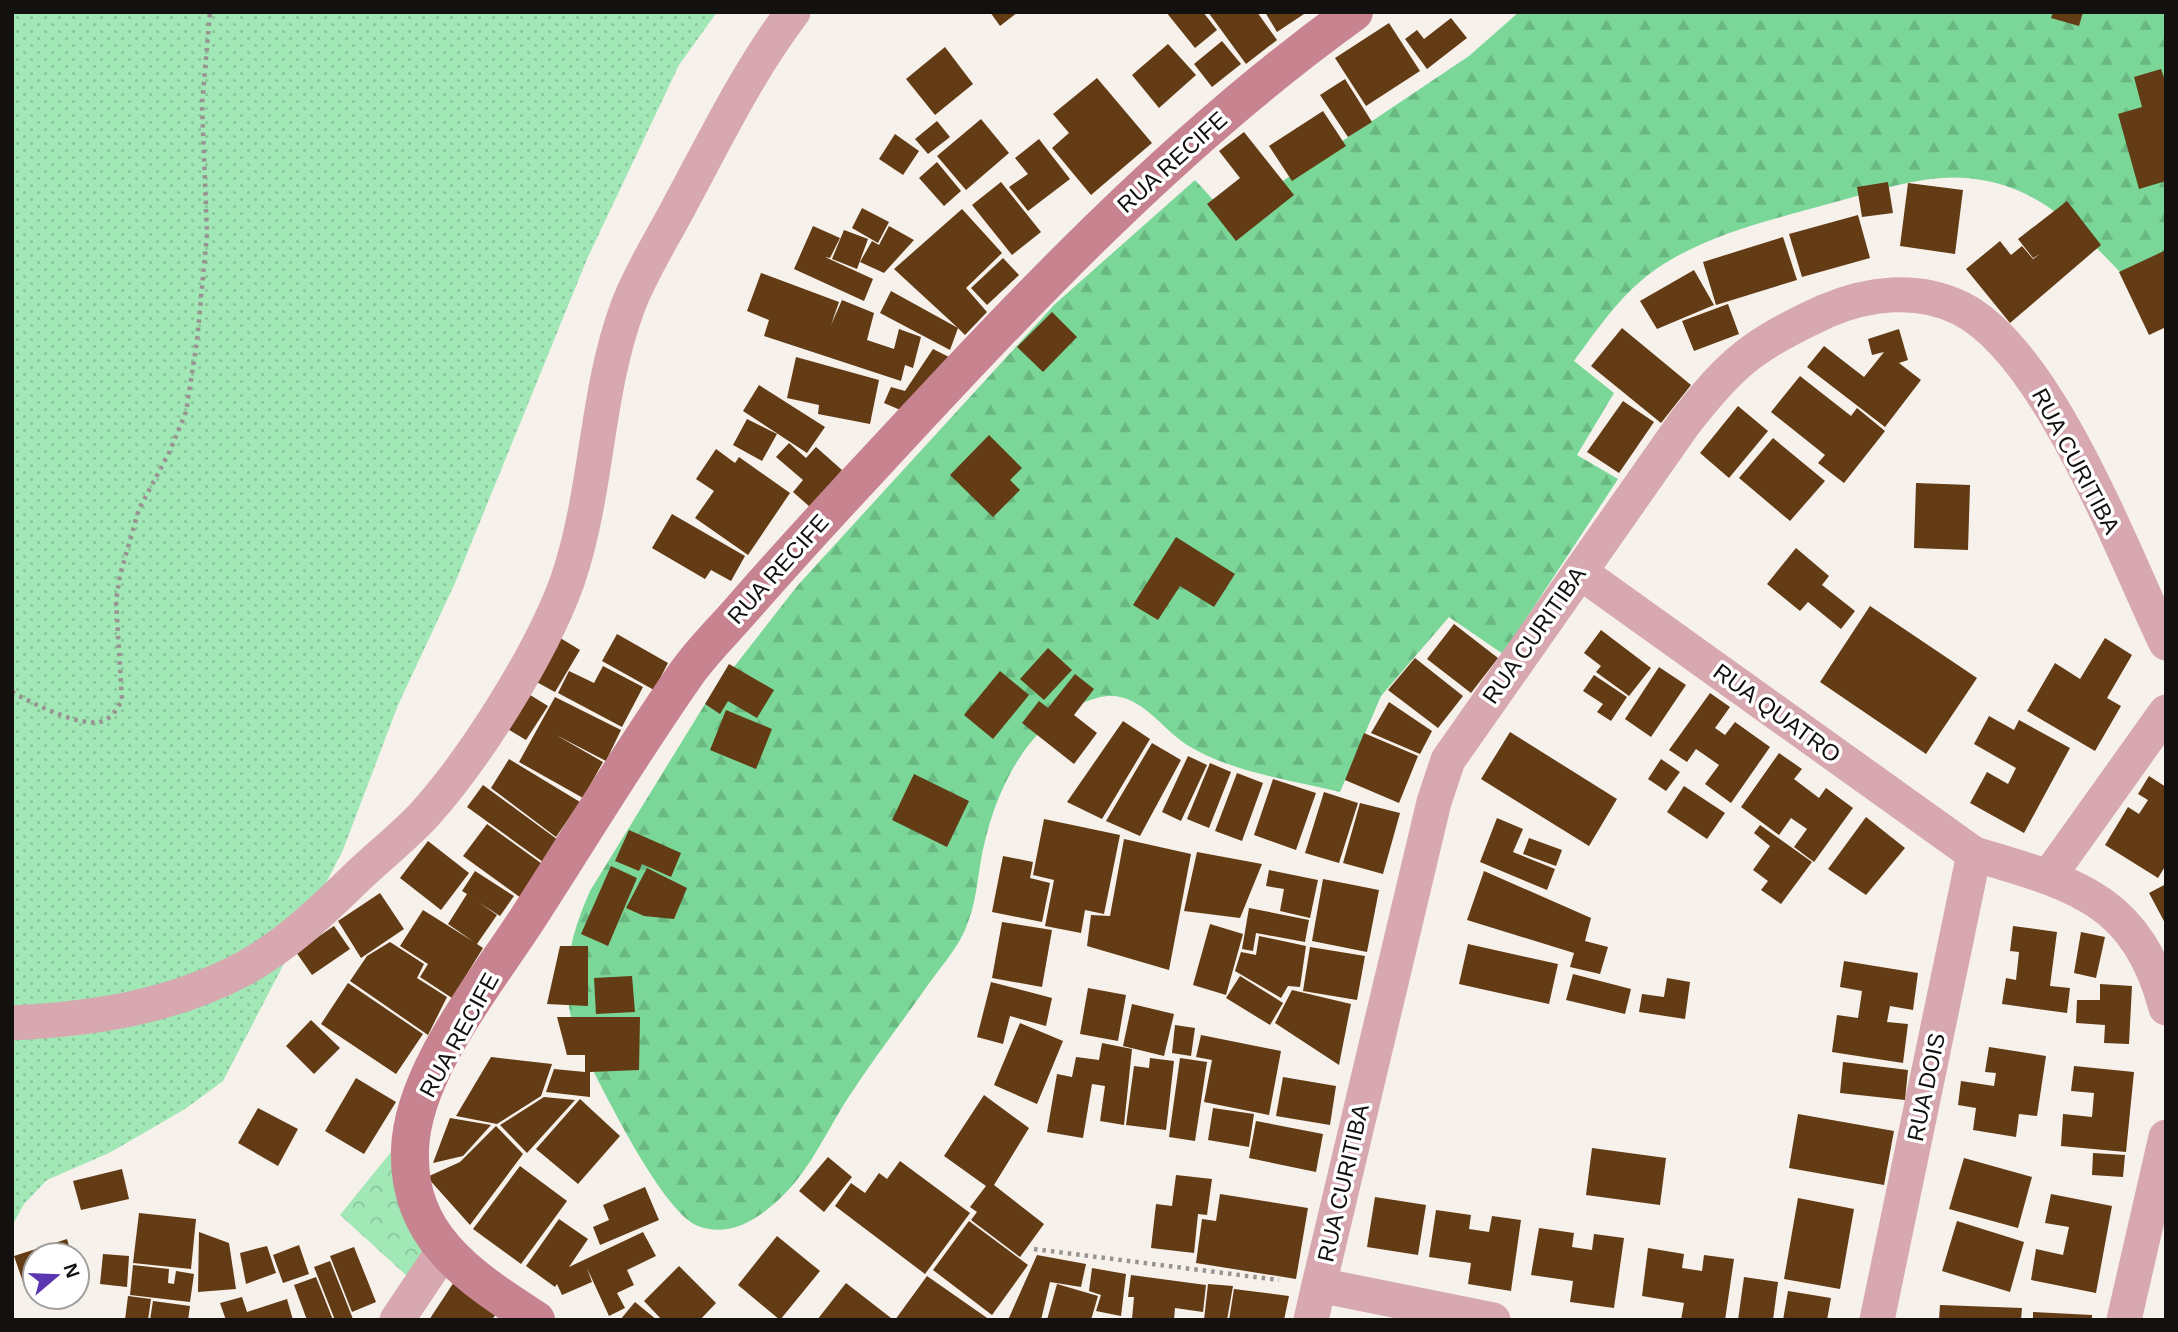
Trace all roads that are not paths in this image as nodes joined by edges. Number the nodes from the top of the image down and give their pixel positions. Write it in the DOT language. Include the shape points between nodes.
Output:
graph roads {
  1 [pos="793,12"];
  2 [pos="1354,12"];
  3 [pos="1580,572"];
  4 [pos="2166,643"];
  5 [pos="2166,712"];
  6 [pos="1974,854"];
  7 [pos="2049,876"];
  8 [pos="2166,1007"];
  9 [pos="12,1023"];
  10 [pos="2166,1137"];
  11 [pos="443,1251"];
  12 [pos="1319,1285"];
  13 [pos="397,1320"];
  14 [pos="536,1320"];
  15 [pos="1311,1320"];
  16 [pos="1493,1320"];
  17 [pos="1877,1320"];
  18 [pos="2124,1320"];
  1 -- 9 [label="street" via="705,157 628,306 579,543 566,583 530,658 456,774 422,816 305,927 246,967 176,998 135,1009 96,1017"];
  2 -- 11 [label="street, RUA RECIFE" via="1245,96 1095,232 965,365 688,670 456,1029 423,1094 412,1126 411,1176 426,1226"];
  3 -- 4 [label="street, RUA CURITIBA" via="1690,416 1739,359 1790,327 1838,306 1887,294 1913,295 1960,308 2011,351 2080,458"];
  3 -- 6 [label="street, RUA QUATRO"];
  3 -- 12 [label="street, RUA CURITIBA" via="1459,743 1440,780"];
  5 -- 7 [label="street"];
  6 -- 7 [label="street, RUA QUATRO"];
  6 -- 17 [label="street, RUA DOIS"];
  7 -- 8 [label="street, RUA QUATRO" via="2085,892 2125,925 2145,957"];
  10 -- 18 [label="street"];
  11 -- 13 [label="street"];
  11 -- 14 [label="street, RUA RECIFE"];
  12 -- 15 [label="street"];
  12 -- 16 [label="street"];
}
